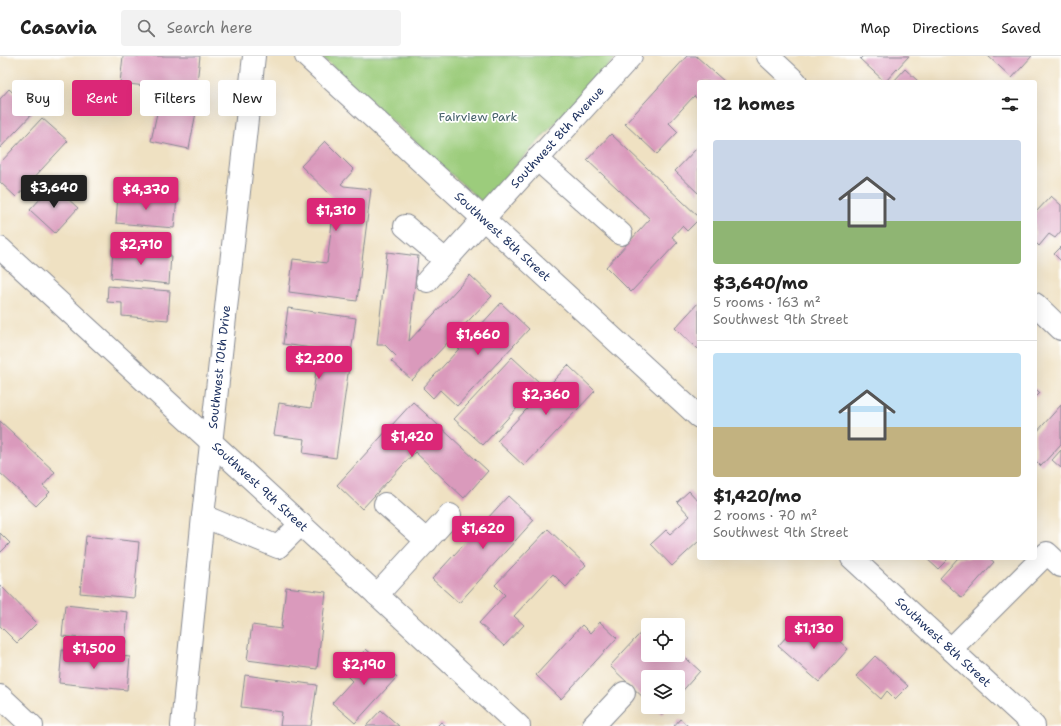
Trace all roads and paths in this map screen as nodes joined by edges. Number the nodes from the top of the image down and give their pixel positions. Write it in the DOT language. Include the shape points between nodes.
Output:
graph roads {
  1 [pos="254,56"];
  2 [pos="306,56"];
  3 [pos="632,56"];
  4 [pos="768,56"];
  5 [pos="794,80"];
  6 [pos="537,159"];
  7 [pos="483,218"];
  8 [pos="405,226"];
  9 [pos="621,234"];
  10 [pos="0,248"];
  11 [pos="445,260"];
  12 [pos="427,281"];
  13 [pos="1037,306"];
  14 [pos="1061,328"];
  15 [pos="697,415"];
  16 [pos="212,443"];
  17 [pos="385,504"];
  18 [pos="450,515"];
  19 [pos="203,516"];
  20 [pos="301,524"];
  21 [pos="427,541"];
  22 [pos="854,560"];
  23 [pos="1061,566"];
  24 [pos="377,595"];
  25 [pos="952,649"];
  26 [pos="624,693"];
  27 [pos="0,696"];
  28 [pos="24,724"];
  29 [pos="182,726"];
  30 [pos="519,726"];
  31 [pos="593,726"];
  32 [pos="1034,726"];
  1 -- 16 [label="street, Southwest 10th Drive"];
  2 -- 7 [label="street, Southwest 8th Street"];
  3 -- 6 [label="street, Southwest 8th Avenue"];
  4 -- 5 [label="street"];
  6 -- 7 [label="street, Southwest 8th Avenue"];
  6 -- 9 [label="street"];
  7 -- 11 [label="street, Southwest 8th Avenue"];
  7 -- 15 [label="street, Southwest 8th Street"];
  8 -- 11 [label="street"];
  10 -- 16 [label="street, Southwest 9th Street"];
  11 -- 12 [label="street, Southwest 8th Avenue"];
  13 -- 14 [label="street"];
  16 -- 19 [label="street, Southwest 10th Drive"];
  16 -- 20 [label="street, Southwest 9th Street"];
  17 -- 21 [label="street"];
  18 -- 21 [label="street"];
  19 -- 20 [label="street" via="278,547"];
  19 -- 29 [label="street, Southwest 10th Drive"];
  20 -- 24 [label="street, Southwest 9th Street"];
  21 -- 24 [label="street"];
  22 -- 25 [label="street, Southwest 8th Street"];
  23 -- 25 [label="street" via="1047,553"];
  24 -- 30 [label="street, Southwest 9th Street"];
  25 -- 32 [label="street, Southwest 8th Street"];
  26 -- 31 [label="street"];
  27 -- 28 [label="street"];
}
